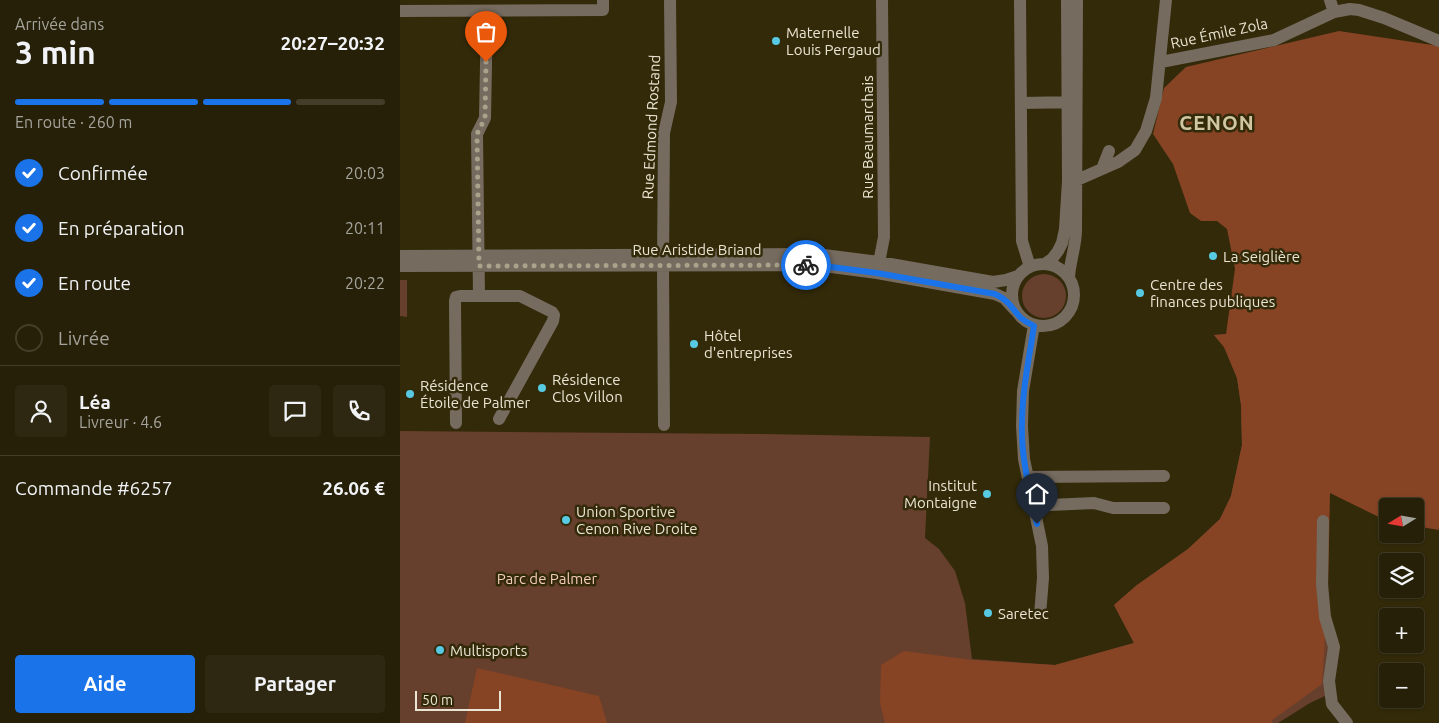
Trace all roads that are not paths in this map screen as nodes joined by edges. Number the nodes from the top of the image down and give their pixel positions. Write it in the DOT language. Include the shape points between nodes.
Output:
graph roads {
  1 [pos="603,0"];
  2 [pos="670,0"];
  3 [pos="882,0"];
  4 [pos="1020,0"];
  5 [pos="1067,0"];
  6 [pos="1077,0"];
  7 [pos="1166,0"];
  8 [pos="1332,6"];
  9 [pos="400,11"];
  10 [pos="487,11"];
  11 [pos="1439,41"];
  12 [pos="1161,62"];
  13 [pos="1072,102"];
  14 [pos="1021,103"];
  15 [pos="1109,151"];
  16 [pos="1102,169"];
  17 [pos="1072,180"];
  18 [pos="400,256"];
  19 [pos="663,260"];
  20 [pos="479,261"];
  21 [pos="1045,264"];
  22 [pos="400,266"];
  23 [pos="1030,267"];
  24 [pos="878,268"];
  25 [pos="1018,276"];
  26 [pos="1068,277"];
  27 [pos="479,296"];
  28 [pos="1015,310"];
  29 [pos="1034,326"];
  30 [pos="499,419"];
  31 [pos="456,423"];
  32 [pos="664,425"];
  33 [pos="1164,476"];
  34 [pos="1028,477"];
  35 [pos="1033,507"];
  36 [pos="1164,508"];
  37 [pos="1323,521"];
  38 [pos="1040,615"];
  39 [pos="1346,723"];
  1 -- 10 [label="street" via="603,10"];
  2 -- 19 [label="street, Rue Edmond Rostand" via="671,102 664,132"];
  3 -- 24 [label="street, Rue Beaumarchais" via="884,238"];
  4 -- 14 [label="street"];
  5 -- 13 [label="street"];
  6 -- 13 [label="street"];
  7 -- 12 [label="street"];
  8 -- 11 [label="street, Rue Émile Zola" via="1384,18"];
  8 -- 12 [label="street, Rue Émile Zola" via="1274,40"];
  9 -- 10 [label="street"];
  10 -- 20 [label="street" via="485,118 477,134"];
  12 -- 16 [label="street, Rue Émile Zola" via="1156,98 1146,131 1135,150"];
  13 -- 14 [label="street"];
  13 -- 17 [label="street"];
  14 -- 23 [label="street" via="1022,241"];
  15 -- 16 [label="street"];
  16 -- 17 [label="street, Rue Émile Zola"];
  17 -- 21 [label="street" via="1062,243"];
  17 -- 26 [label="street" via="1076,243"];
  18 -- 20 [label="street, Rue Aristide Briand"];
  19 -- 20 [label="street, Rue Aristide Briand"];
  19 -- 24 [label="street, Rue Aristide Briand" via="744,254 816,254"];
  19 -- 32 [label="street, Rue Edmond Rostand"];
  20 -- 22 [label="street, Rue Aristide Briand"];
  20 -- 27 [label="street"];
  21 -- 23 [label="street"];
  21 -- 26 [label="street" via="1062,270"];
  23 -- 25 [label="street"];
  24 -- 25 [label="street, Rue Aristide Briand" via="993,282"];
  24 -- 28 [label="street, Rue Aristide Briand" via="995,294"];
  25 -- 28 [label="street" via="1012,292"];
  26 -- 29 [label="street" via="1074,295 1069,313 1054,325"];
  27 -- 30 [label="street" via="520,296 554,316"];
  27 -- 31 [label="street" via="460,296 455,301"];
  28 -- 29 [label="street"];
  29 -- 34 [label="street" via="1022,409 1022,442"];
  33 -- 34 [label="street"];
  34 -- 35 [label="street"];
  35 -- 36 [label="street" via="1094,503 1113,508"];
  35 -- 38 [label="street" via="1042,546"];
  37 -- 39 [label="street" via="1322,584 1325,617 1334,647 1329,681 1332,704"];
}
